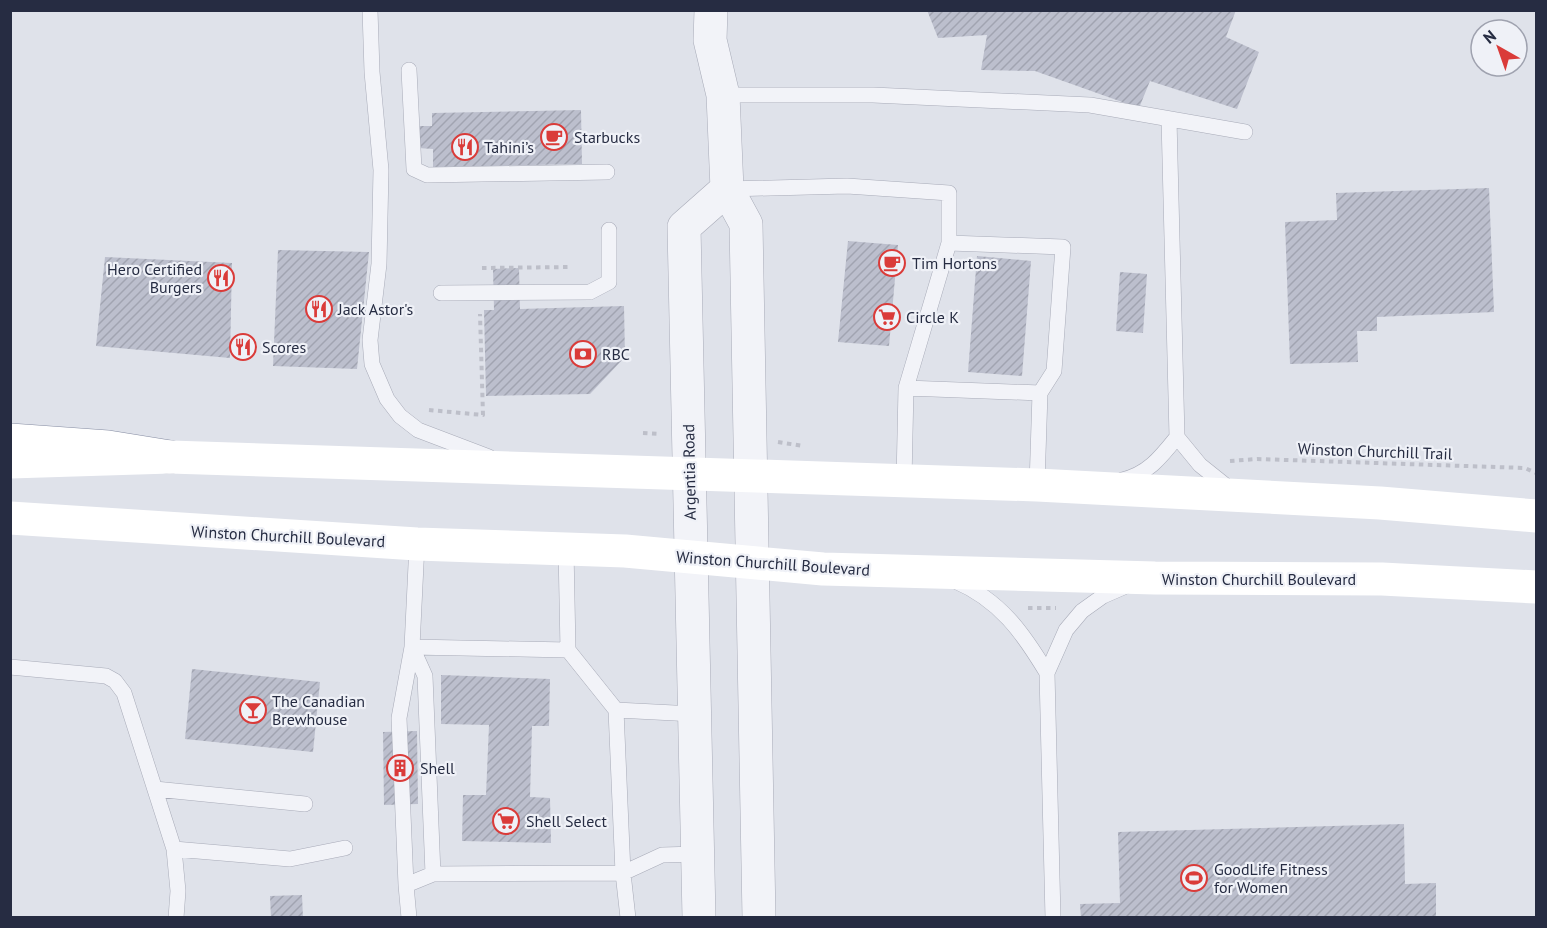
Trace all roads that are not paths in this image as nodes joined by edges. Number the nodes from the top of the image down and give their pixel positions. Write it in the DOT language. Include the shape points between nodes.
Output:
graph roads {
  1 [pos="370,10"];
  2 [pos="711,10"];
  3 [pos="409,70"];
  4 [pos="723,95"];
  5 [pos="1169,119"];
  6 [pos="1245,132"];
  7 [pos="607,172"];
  8 [pos="727,189"];
  9 [pos="609,230"];
  10 [pos="949,243"];
  11 [pos="441,293"];
  12 [pos="906,388"];
  13 [pos="1040,393"];
  14 [pos="1177,437"];
  15 [pos="10,440"];
  16 [pos="170,457"];
  17 [pos="10,462"];
  18 [pos="516,467"];
  19 [pos="689,474"];
  20 [pos="750,476"];
  21 [pos="904,481"];
  22 [pos="1037,485"];
  23 [pos="1090,487"];
  24 [pos="1237,495"];
  25 [pos="1536,516"];
  26 [pos="10,518"];
  27 [pos="417,544"];
  28 [pos="566,549"];
  29 [pos="691,557"];
  30 [pos="753,563"];
  31 [pos="936,573"];
  32 [pos="1155,578"];
  33 [pos="1536,587"];
  34 [pos="412,647"];
  35 [pos="568,650"];
  36 [pos="10,667"];
  37 [pos="1047,674"];
  38 [pos="616,710"];
  39 [pos="694,714"];
  40 [pos="154,789"];
  41 [pos="305,804"];
  42 [pos="345,848"];
  43 [pos="174,849"];
  44 [pos="697,854"];
  45 [pos="623,873"];
  46 [pos="433,874"];
  47 [pos="406,885"];
  48 [pos="176,918"];
  49 [pos="409,918"];
  50 [pos="628,918"];
  51 [pos="699,918"];
  52 [pos="759,918"];
  53 [pos="1053,918"];
  1 -- 18 [label="lane" via="381,170 379,264 370,340 372,364 387,399 418,430"];
  2 -- 4 [label="street" via="710,40"];
  3 -- 7 [label="lane" via="414,169 427,175"];
  4 -- 5 [label="lane" via="873,94 1090,105"];
  4 -- 8 [label="street"];
  5 -- 6 [label="lane"];
  5 -- 14 [label="lane"];
  8 -- 10 [label="lane" via="847,186 949,193"];
  8 -- 19 [label="street, Argentia Road" via="684,227"];
  8 -- 20 [label="street" via="746,224"];
  9 -- 11 [label="lane" via="609,282 590,292"];
  10 -- 12 [label="lane"];
  10 -- 13 [label="lane" via="1063,247 1054,371"];
  12 -- 13 [label="lane"];
  12 -- 21 [label="lane"];
  13 -- 22 [label="lane"];
  14 -- 23 [label="lane" via="1158,462 1134,477"];
  14 -- 24 [label="lane" via="1200,465"];
  15 -- 16 [label="main road" via="108,447"];
  16 -- 17 [label="main road"];
  16 -- 18 [label="main road"];
  18 -- 19 [label="main road"];
  19 -- 20 [label="main road"];
  19 -- 29 [label="street, Argentia Road"];
  20 -- 21 [label="main road"];
  20 -- 30 [label="street"];
  21 -- 22 [label="main road"];
  22 -- 23 [label="main road"];
  23 -- 24 [label="main road"];
  24 -- 25 [label="main road"];
  26 -- 27 [label="main road, Winston Churchill Boulevard"];
  27 -- 28 [label="main road, Winston Churchill Boulevard"];
  27 -- 34 [label="lane"];
  28 -- 29 [label="main road, Winston Churchill Boulevard"];
  28 -- 35 [label="lane"];
  29 -- 30 [label="main road, Winston Churchill Boulevard"];
  29 -- 39 [label="street, Argentia Road"];
  30 -- 31 [label="main road, Winston Churchill Boulevard"];
  30 -- 52 [label="street"];
  31 -- 32 [label="main road, Winston Churchill Boulevard"];
  31 -- 37 [label="lane" via="971,588 1015,622"];
  32 -- 33 [label="main road, Winston Churchill Boulevard" via="1382,579"];
  32 -- 37 [label="lane" via="1103,596 1082,611 1066,630"];
  34 -- 35 [label="lane"];
  34 -- 46 [label="lane" via="425,676"];
  34 -- 47 [label="lane" via="399,718"];
  35 -- 38 [label="lane"];
  36 -- 40 [label="lane" via="106,676 115,681 132,712"];
  37 -- 53 [label="lane"];
  38 -- 39 [label="lane"];
  38 -- 45 [label="lane"];
  39 -- 44 [label="street, Argentia Road"];
  40 -- 41 [label="lane"];
  40 -- 43 [label="lane"];
  42 -- 43 [label="lane" via="290,859"];
  43 -- 48 [label="lane"];
  44 -- 45 [label="lane" via="662,855"];
  44 -- 51 [label="street, Argentia Road"];
  45 -- 46 [label="lane"];
  45 -- 50 [label="lane"];
  46 -- 47 [label="lane"];
  47 -- 49 [label="lane"];
}
